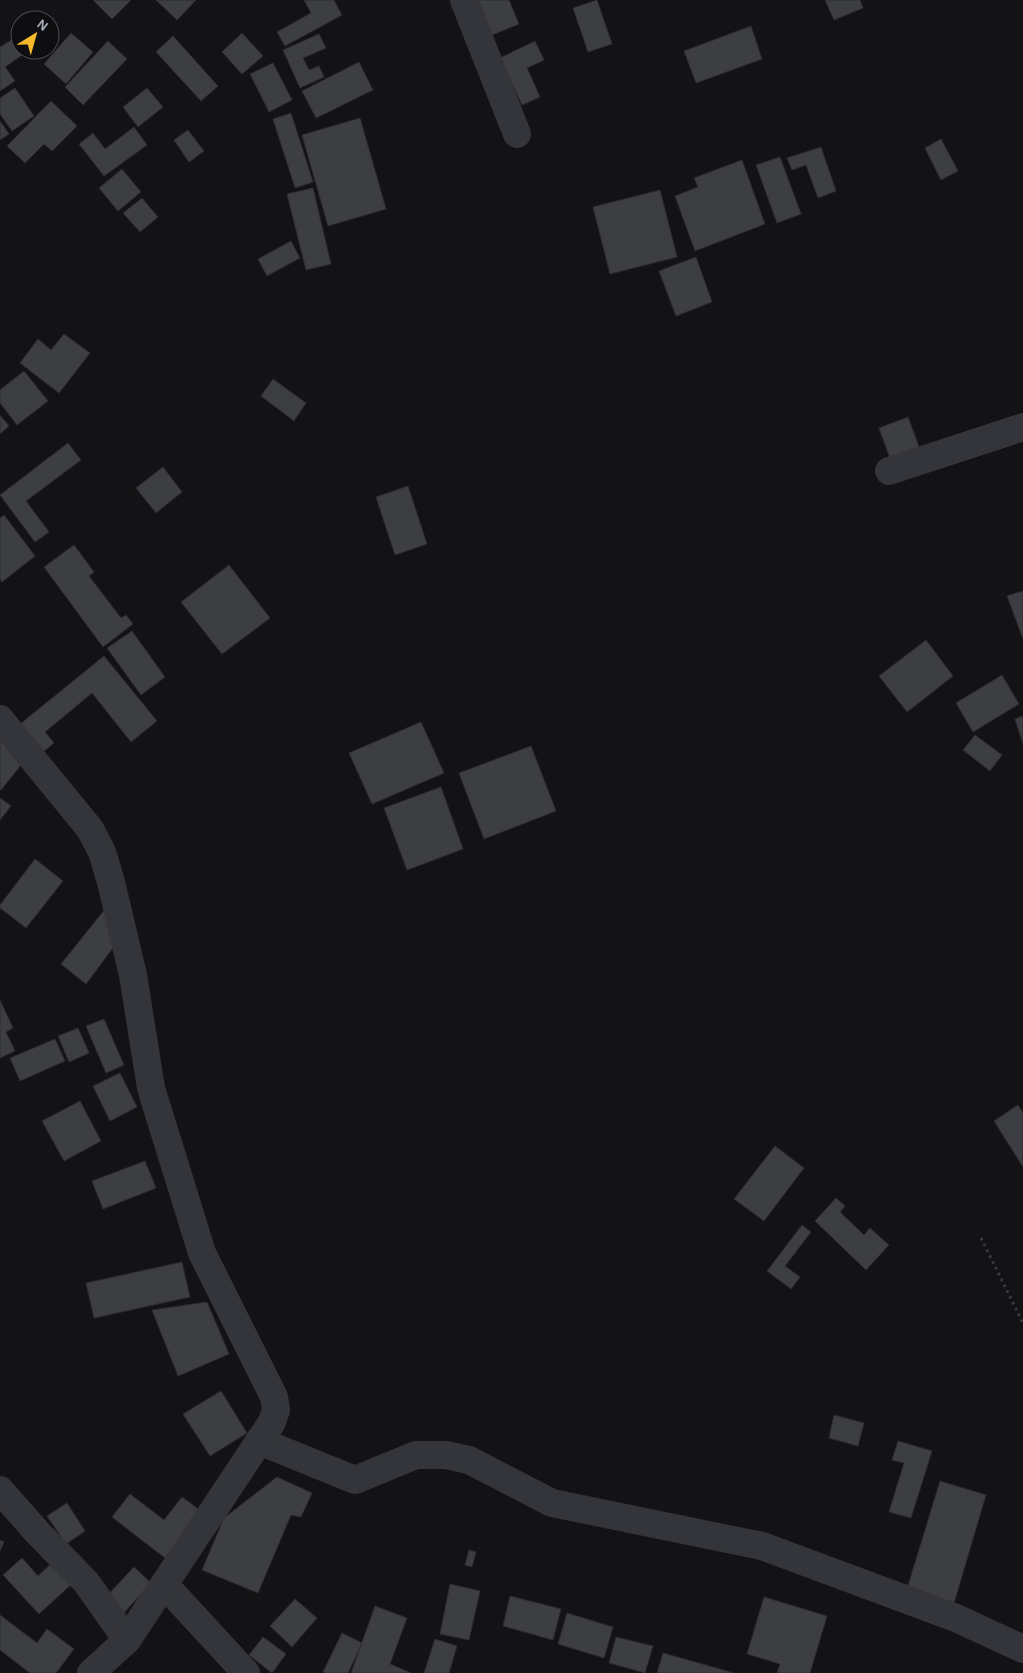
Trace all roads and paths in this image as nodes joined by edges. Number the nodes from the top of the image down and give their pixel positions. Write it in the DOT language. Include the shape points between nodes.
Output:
graph roads {
  1 [pos="464,0"];
  2 [pos="516,134"];
  3 [pos="1023,426"];
  4 [pos="889,471"];
  5 [pos="0,719"];
  6 [pos="981,1238"];
  7 [pos="1023,1323"];
  8 [pos="259,1442"];
  9 [pos="0,1490"];
  10 [pos="164,1584"];
  11 [pos="127,1640"];
  12 [pos="1023,1649"];
  13 [pos="91,1673"];
  14 [pos="246,1673"];
  1 -- 2 [label="street"];
  3 -- 4 [label="street"];
  5 -- 8 [label="street" via="90,829 102,852 134,975 152,1088 202,1253 274,1397 276,1410"];
  6 -- 7 [label="path"];
  8 -- 10 [label="street"];
  8 -- 12 [label="street" via="355,1480 416,1455 446,1455 470,1460 552,1503 762,1546 956,1618"];
  9 -- 11 [label="street" via="86,1582"];
  10 -- 11 [label="street"];
  10 -- 14 [label="street"];
  11 -- 13 [label="street"];
}
